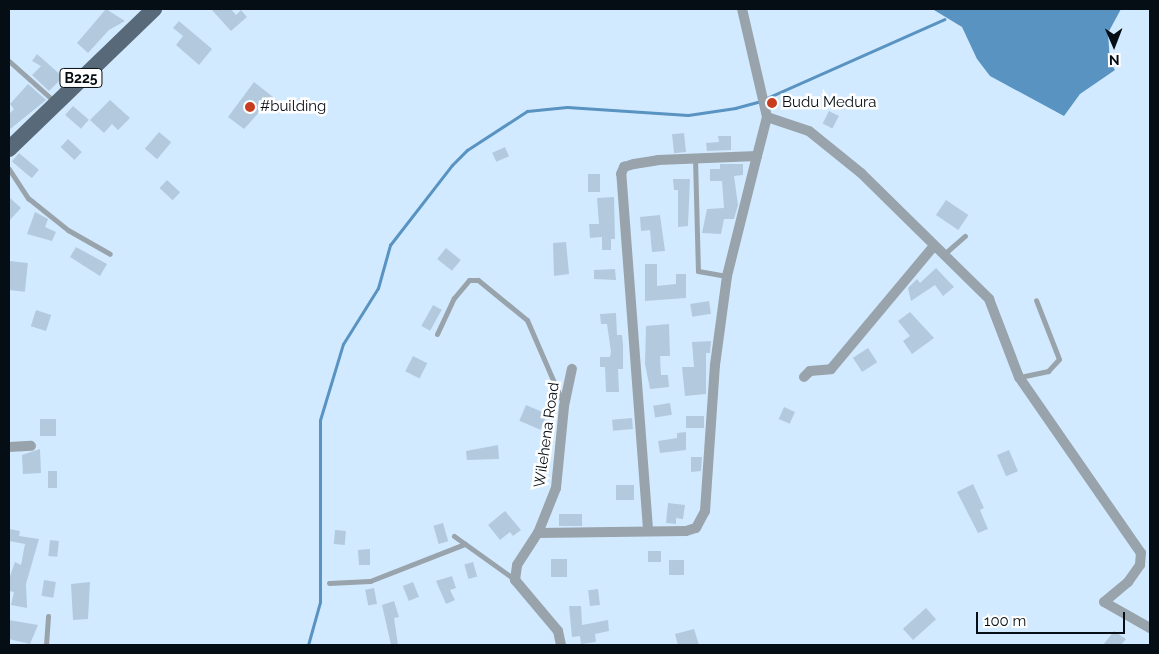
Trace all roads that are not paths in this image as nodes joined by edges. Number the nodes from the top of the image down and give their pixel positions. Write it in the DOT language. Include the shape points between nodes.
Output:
graph roads {
  1 [pos="154,9"];
  2 [pos="742,9"];
  3 [pos="9,61"];
  4 [pos="55,102"];
  5 [pos="767,116"];
  6 [pos="9,149"];
  7 [pos="757,156"];
  8 [pos="695,158"];
  9 [pos="9,169"];
  10 [pos="965,236"];
  11 [pos="933,248"];
  12 [pos="110,254"];
  13 [pos="943,256"];
  14 [pos="727,276"];
  15 [pos="1036,300"];
  16 [pos="437,334"];
  17 [pos="572,369"];
  18 [pos="804,377"];
  19 [pos="1019,377"];
  20 [pos="564,406"];
  21 [pos="31,446"];
  22 [pos="9,447"];
  23 [pos="648,529"];
  24 [pos="538,533"];
  25 [pos="454,536"];
  26 [pos="464,544"];
  27 [pos="514,580"];
  28 [pos="329,583"];
  29 [pos="48,616"];
  30 [pos="1150,628"];
  31 [pos="46,645"];
  32 [pos="561,645"];
  1 -- 4 [label="main road, B225"];
  2 -- 5 [label="street"];
  3 -- 4 [label="lane"];
  4 -- 6 [label="main road, B225"];
  5 -- 7 [label="street"];
  5 -- 11 [label="street" via="809,131 886,195"];
  7 -- 8 [label="street"];
  7 -- 14 [label="street"];
  8 -- 14 [label="lane" via="698,271"];
  8 -- 23 [label="street" via="634,164 621,174"];
  9 -- 12 [label="lane" via="28,198 68,230"];
  10 -- 13 [label="lane"];
  11 -- 13 [label="street"];
  11 -- 18 [label="street" via="831,369 810,371"];
  13 -- 19 [label="street" via="989,298"];
  14 -- 23 [label="street" via="705,511 696,528 686,531"];
  15 -- 19 [label="lane" via="1059,359 1048,371"];
  16 -- 20 [label="lane" via="454,298 469,280 478,280 527,320"];
  17 -- 20 [label="street, Wilehena Road"];
  19 -- 30 [label="street" via="1141,553 1140,565 1128,582 1104,602"];
  20 -- 24 [label="street, Wilehena Road" via="556,488"];
  21 -- 22 [label="street"];
  23 -- 24 [label="street"];
  24 -- 27 [label="street, Wilehena Road" via="517,565"];
  25 -- 26 [label="lane"];
  26 -- 27 [label="lane"];
  26 -- 28 [label="lane" via="370,581"];
  27 -- 32 [label="street" via="558,631"];
  29 -- 31 [label="lane"];
}
